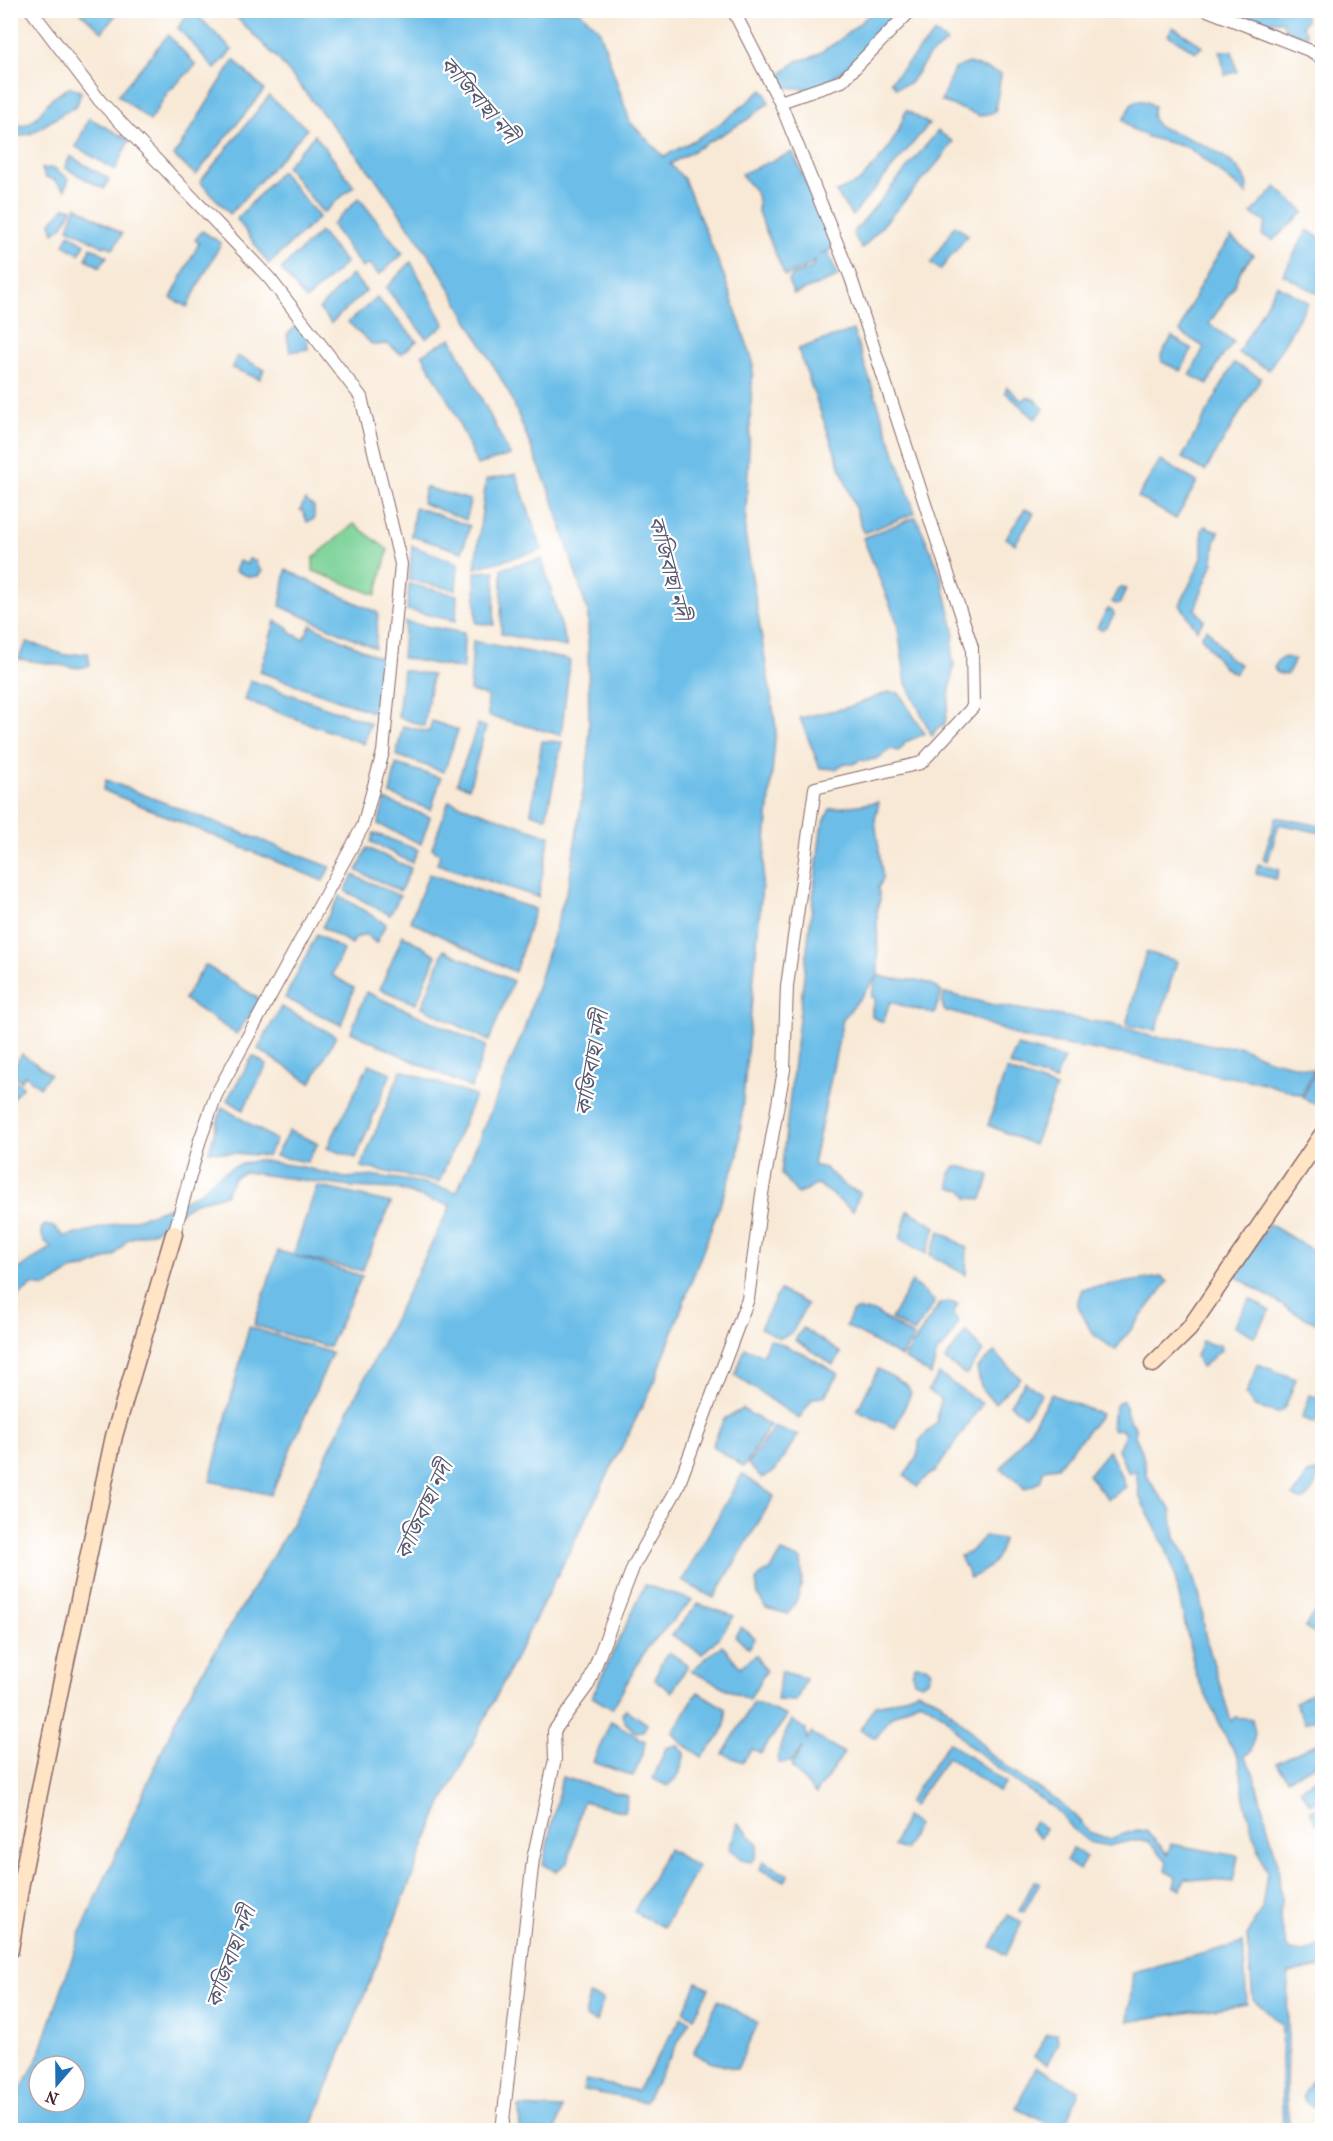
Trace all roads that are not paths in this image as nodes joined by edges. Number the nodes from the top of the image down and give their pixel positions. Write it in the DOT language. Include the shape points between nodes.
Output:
graph roads {
  1 [pos="31,10"];
  2 [pos="733,10"];
  3 [pos="911,10"];
  4 [pos="1207,10"];
  5 [pos="1323,58"];
  6 [pos="780,102"];
  7 [pos="1323,1135"];
  8 [pos="174,1234"];
  9 [pos="1153,1364"];
  10 [pos="10,1950"];
  11 [pos="502,2130"];
  1 -- 8 [label="street" via="100,101 270,279 361,397 401,564 382,752 363,826 216,1095"];
  2 -- 6 [label="street"];
  3 -- 6 [label="street" via="842,81"];
  4 -- 5 [label="street"];
  6 -- 11 [label="street" via="851,278 972,647 973,707 921,763 815,788 787,986 784,1070 748,1299 677,1489 634,1565 588,1685 554,1731 555,1759 534,1859"];
  7 -- 9 [label="street" via="1189,1329"];
  8 -- 10 [label="street" via="114,1436"];
}
